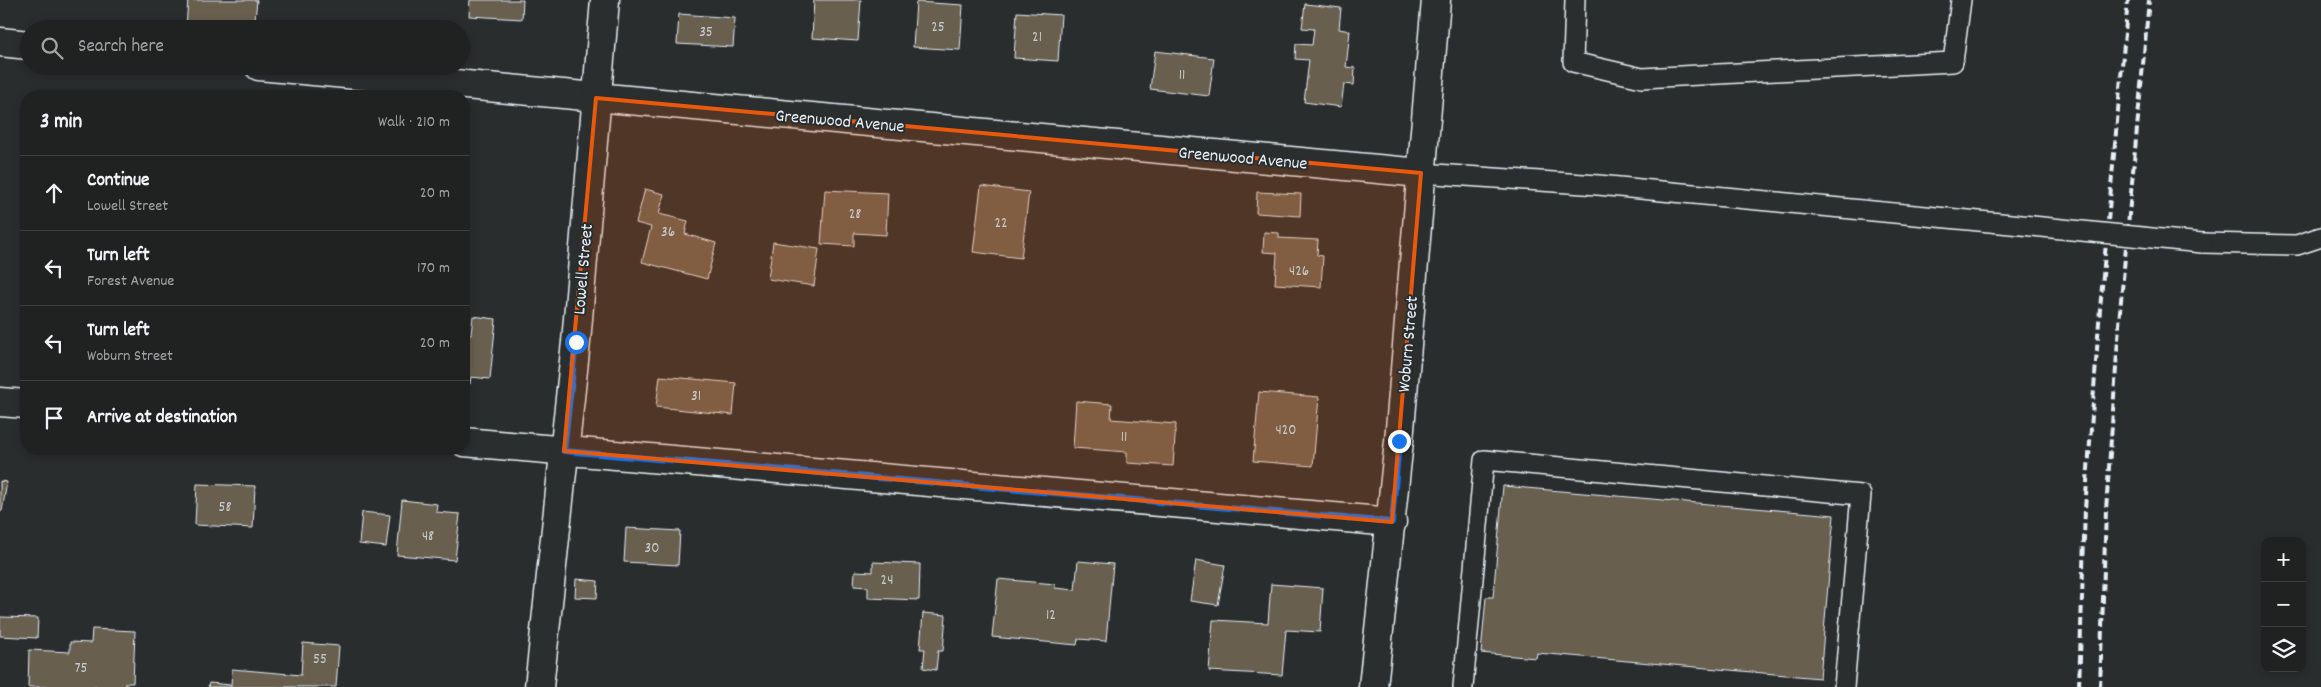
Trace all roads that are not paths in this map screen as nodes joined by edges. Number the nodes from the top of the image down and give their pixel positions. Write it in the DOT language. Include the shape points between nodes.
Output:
graph roads {
  1 [pos="605,0"];
  2 [pos="1436,0"];
  3 [pos="1574,0"];
  4 [pos="1961,0"];
  5 [pos="0,42"];
  6 [pos="20,44"];
  7 [pos="354,75"];
  8 [pos="596,98"];
  9 [pos="1421,173"];
  10 [pos="2321,237"];
  11 [pos="0,402"];
  12 [pos="20,404"];
  13 [pos="470,443"];
  14 [pos="564,451"];
  15 [pos="1392,522"];
  16 [pos="540,687"];
  17 [pos="1373,687"];
  18 [pos="1462,687"];
  19 [pos="1844,687"];
  1 -- 8 [label="street, Lowell Street"];
  2 -- 9 [label="street, Woburn Street"];
  3 -- 4 [label="lane" via="1573,62 1642,78 1953,62"];
  5 -- 6 [label="street"];
  7 -- 8 [label="street, Greenwood Avenue"];
  8 -- 9 [label="street, Greenwood Avenue"];
  8 -- 14 [label="street, Lowell Street"];
  9 -- 10 [label="lane, bridge" via="1598,185 2202,243 2297,245"];
  9 -- 15 [label="street, Woburn Street"];
  11 -- 12 [label="street"];
  13 -- 14 [label="street"];
  14 -- 15 [label="street"];
  14 -- 16 [label="street, Lowell Street"];
  15 -- 17 [label="street, Woburn Street"];
  18 -- 19 [label="lane" via="1484,460 1861,495"];
}
